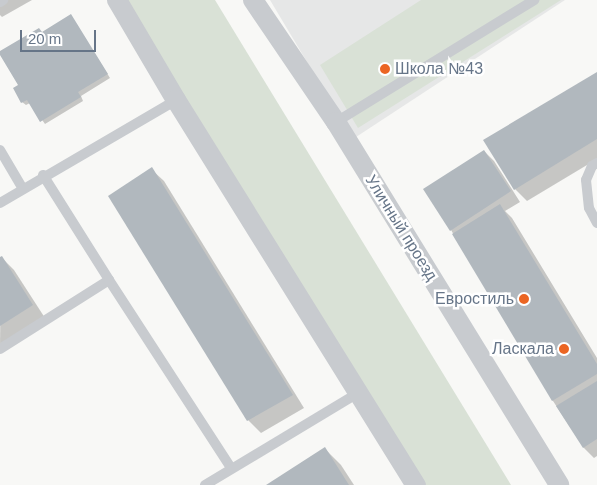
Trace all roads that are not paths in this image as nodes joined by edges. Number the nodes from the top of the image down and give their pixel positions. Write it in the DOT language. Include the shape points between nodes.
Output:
graph roads {
  1 [pos="117,0"];
  2 [pos="252,0"];
  3 [pos="534,0"];
  4 [pos="176,100"];
  5 [pos="336,122"];
  6 [pos="0,150"];
  7 [pos="597,163"];
  8 [pos="43,175"];
  9 [pos="23,189"];
  10 [pos="0,203"];
  11 [pos="597,223"];
  12 [pos="109,280"];
  13 [pos="0,349"];
  14 [pos="360,392"];
  15 [pos="231,468"];
  16 [pos="205,485"];
  17 [pos="416,485"];
  18 [pos="559,485"];
  1 -- 4 [label="street"];
  2 -- 5 [label="street, Уличный проезд"];
  3 -- 5 [label="lane"];
  4 -- 8 [label="lane"];
  4 -- 14 [label="street"];
  5 -- 18 [label="street, Уличный проезд"];
  6 -- 9 [label="lane"];
  7 -- 11 [label="lane" via="592,166 586,180 589,208"];
  8 -- 9 [label="lane"];
  8 -- 12 [label="lane"];
  9 -- 10 [label="lane"];
  12 -- 13 [label="lane"];
  12 -- 15 [label="lane"];
  14 -- 15 [label="lane"];
  14 -- 17 [label="street"];
  15 -- 16 [label="lane"];
}
